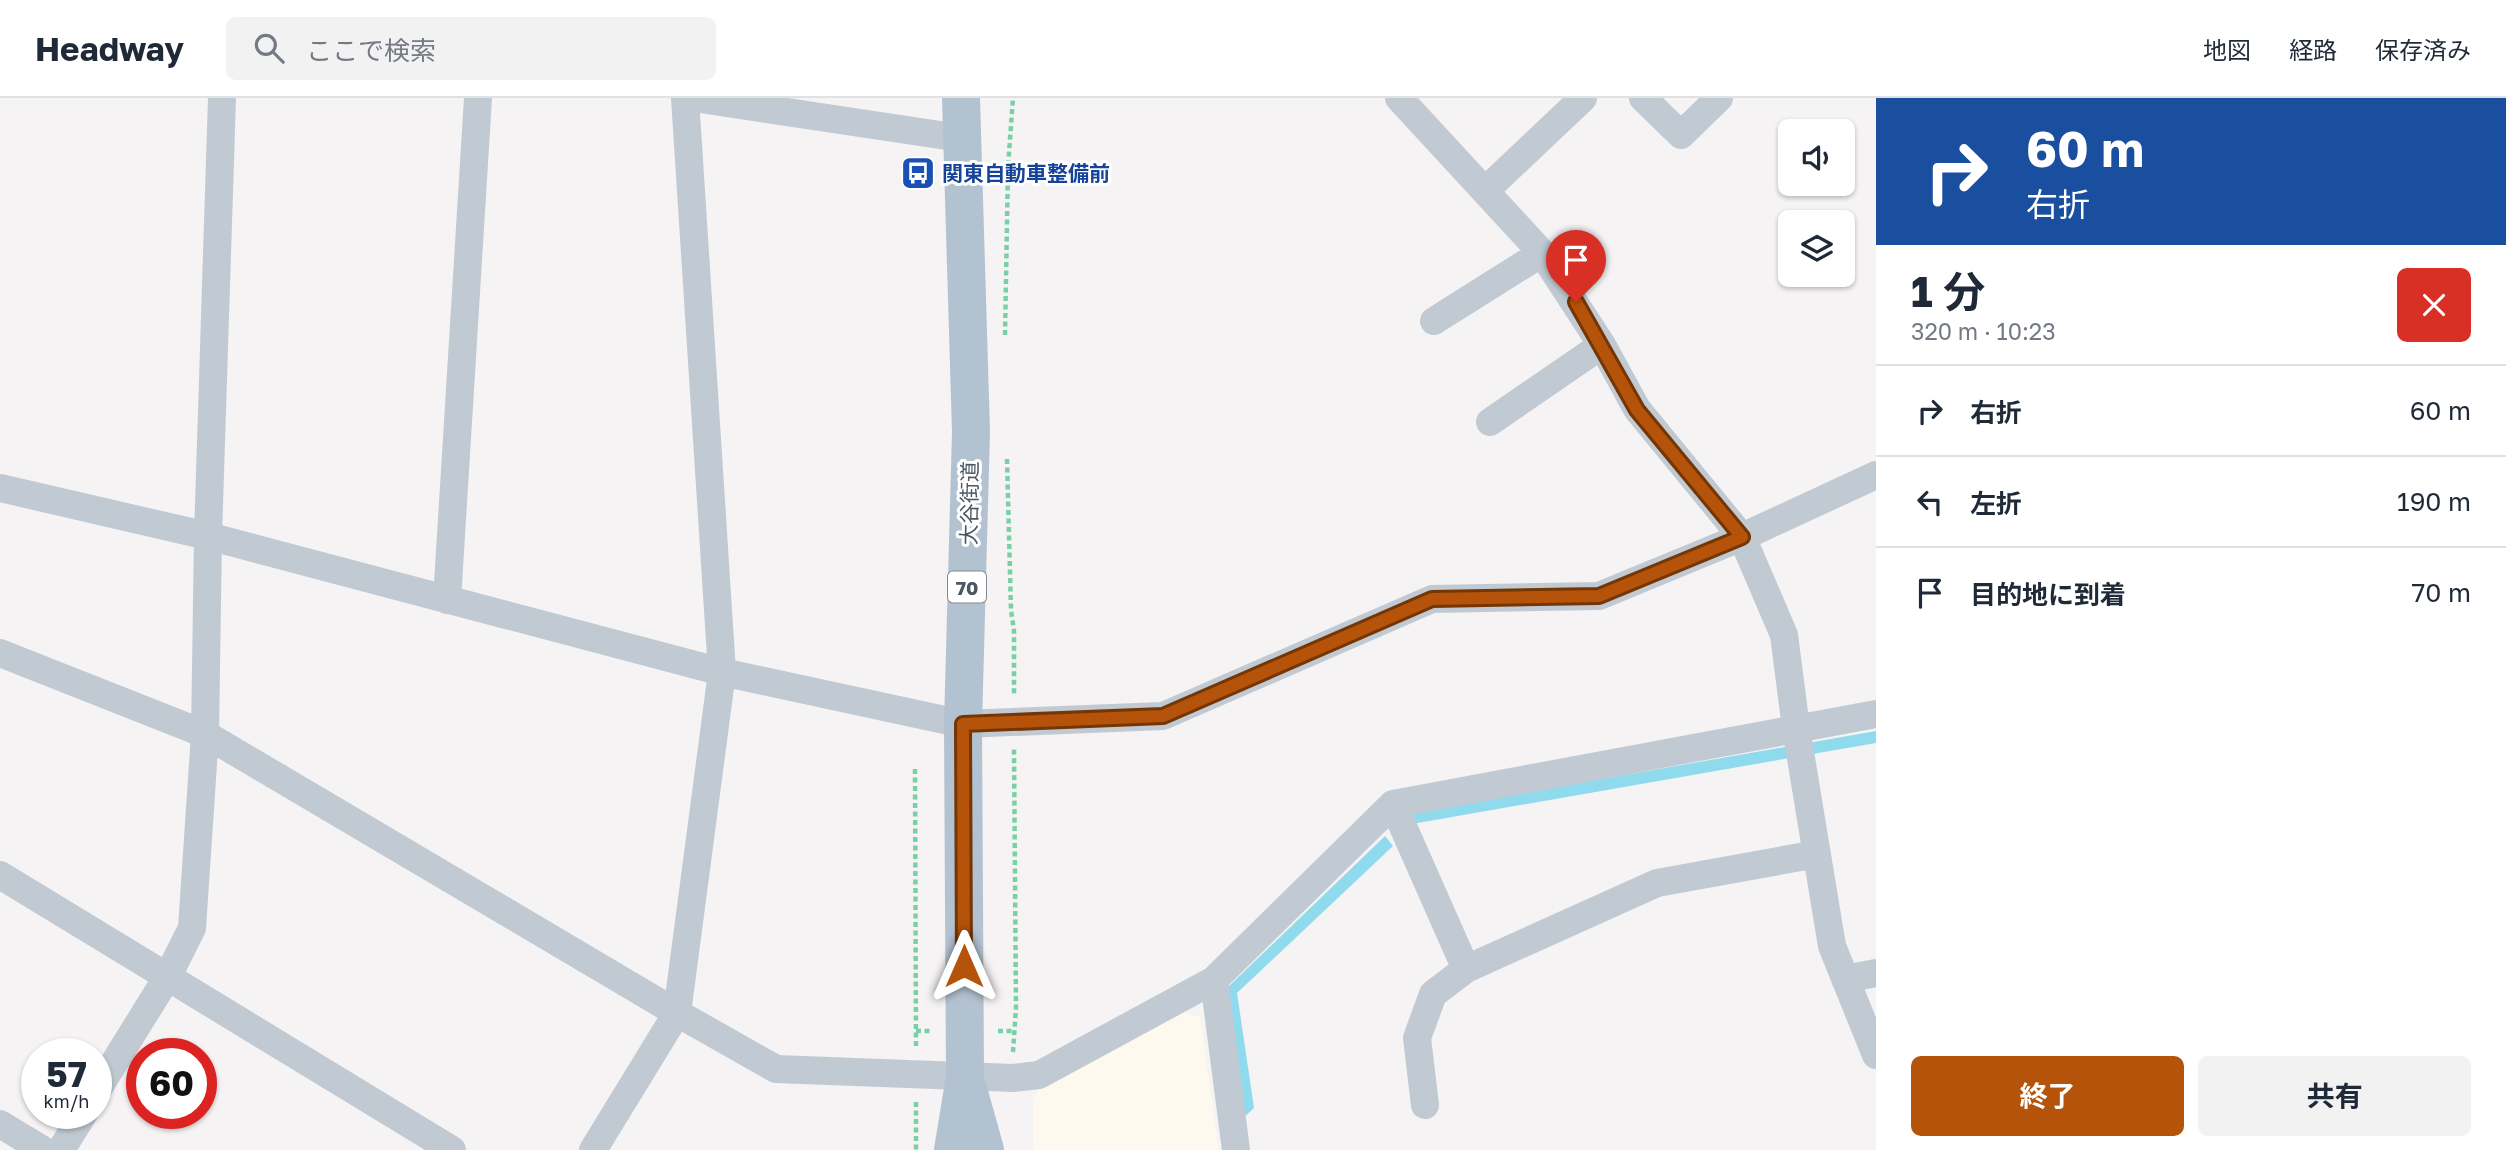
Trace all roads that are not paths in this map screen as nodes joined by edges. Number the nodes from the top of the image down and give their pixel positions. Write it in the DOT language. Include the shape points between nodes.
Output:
graph roads {
  1 [pos="222,98"];
  2 [pos="478,98"];
  3 [pos="685,98"];
  4 [pos="694,98"];
  5 [pos="961,98"];
  6 [pos="1399,98"];
  7 [pos="1583,98"];
  8 [pos="1643,98"];
  9 [pos="1719,98"];
  10 [pos="960,138"];
  11 [pos="1486,190"];
  12 [pos="1542,253"];
  13 [pos="1434,321"];
  14 [pos="1602,345"];
  15 [pos="1490,422"];
  16 [pos="1876,475"];
  17 [pos="0,488"];
  18 [pos="208,536"];
  19 [pos="1742,537"];
  20 [pos="447,600"];
  21 [pos="0,653"];
  22 [pos="722,672"];
  23 [pos="1876,714"];
  24 [pos="963,724"];
  25 [pos="1796,728"];
  26 [pos="205,734"];
  27 [pos="1393,804"];
  28 [pos="1817,854"];
  29 [pos="0,875"];
  30 [pos="1466,969"];
  31 [pos="1876,973"];
  32 [pos="168,976"];
  33 [pos="1845,979"];
  34 [pos="1214,980"];
  35 [pos="677,1013"];
  36 [pos="1876,1055"];
  37 [pos="112,1066"];
  38 [pos="965,1077"];
  39 [pos="1425,1105"];
  40 [pos="0,1125"];
  41 [pos="73,1129"];
  42 [pos="43,1150"];
  43 [pos="61,1150"];
  44 [pos="452,1150"];
  45 [pos="593,1150"];
  46 [pos="953,1150"];
  47 [pos="985,1150"];
  48 [pos="1236,1150"];
  1 -- 18 [label="street"];
  2 -- 20 [label="street"];
  3 -- 22 [label="street"];
  4 -- 10 [label="street"];
  5 -- 10 [label="main road, 大谷街道 / 70"];
  6 -- 11 [label="street"];
  7 -- 11 [label="street"];
  8 -- 9 [label="street" via="1681,135"];
  10 -- 24 [label="main road, 大谷街道 / 70" via="971,432"];
  11 -- 12 [label="street"];
  12 -- 13 [label="street"];
  12 -- 14 [label="street"];
  14 -- 15 [label="street"];
  14 -- 19 [label="street" via="1637,410"];
  16 -- 19 [label="street"];
  17 -- 18 [label="street"];
  18 -- 20 [label="street"];
  18 -- 26 [label="street"];
  19 -- 24 [label="street" via="1599,596 1432,599 1163,716"];
  19 -- 25 [label="street" via="1784,635"];
  20 -- 22 [label="street"];
  21 -- 26 [label="street"];
  22 -- 24 [label="street"];
  22 -- 35 [label="street"];
  23 -- 25 [label="street"];
  24 -- 38 [label="main road, 大谷街道 / 70"];
  25 -- 27 [label="street"];
  25 -- 28 [label="street"];
  26 -- 32 [label="street" via="191,928"];
  26 -- 35 [label="street"];
  27 -- 30 [label="street"];
  27 -- 34 [label="street"];
  28 -- 30 [label="street" via="1657,883"];
  28 -- 33 [label="street" via="1832,947"];
  29 -- 32 [label="street"];
  30 -- 39 [label="street" via="1433,994 1416,1038"];
  31 -- 33 [label="street"];
  32 -- 37 [label="street"];
  32 -- 44 [label="street"];
  33 -- 36 [label="street"];
  34 -- 38 [label="street" via="1039,1075"];
  34 -- 48 [label="street"];
  35 -- 38 [label="street" via="776,1069"];
  35 -- 45 [label="street"];
  38 -- 46 [label="main road, 大谷街道 / 70"];
  38 -- 47 [label="main road, 大谷街道 / 70"];
  40 -- 42 [label="street"];
  41 -- 43 [label="street"];
}
